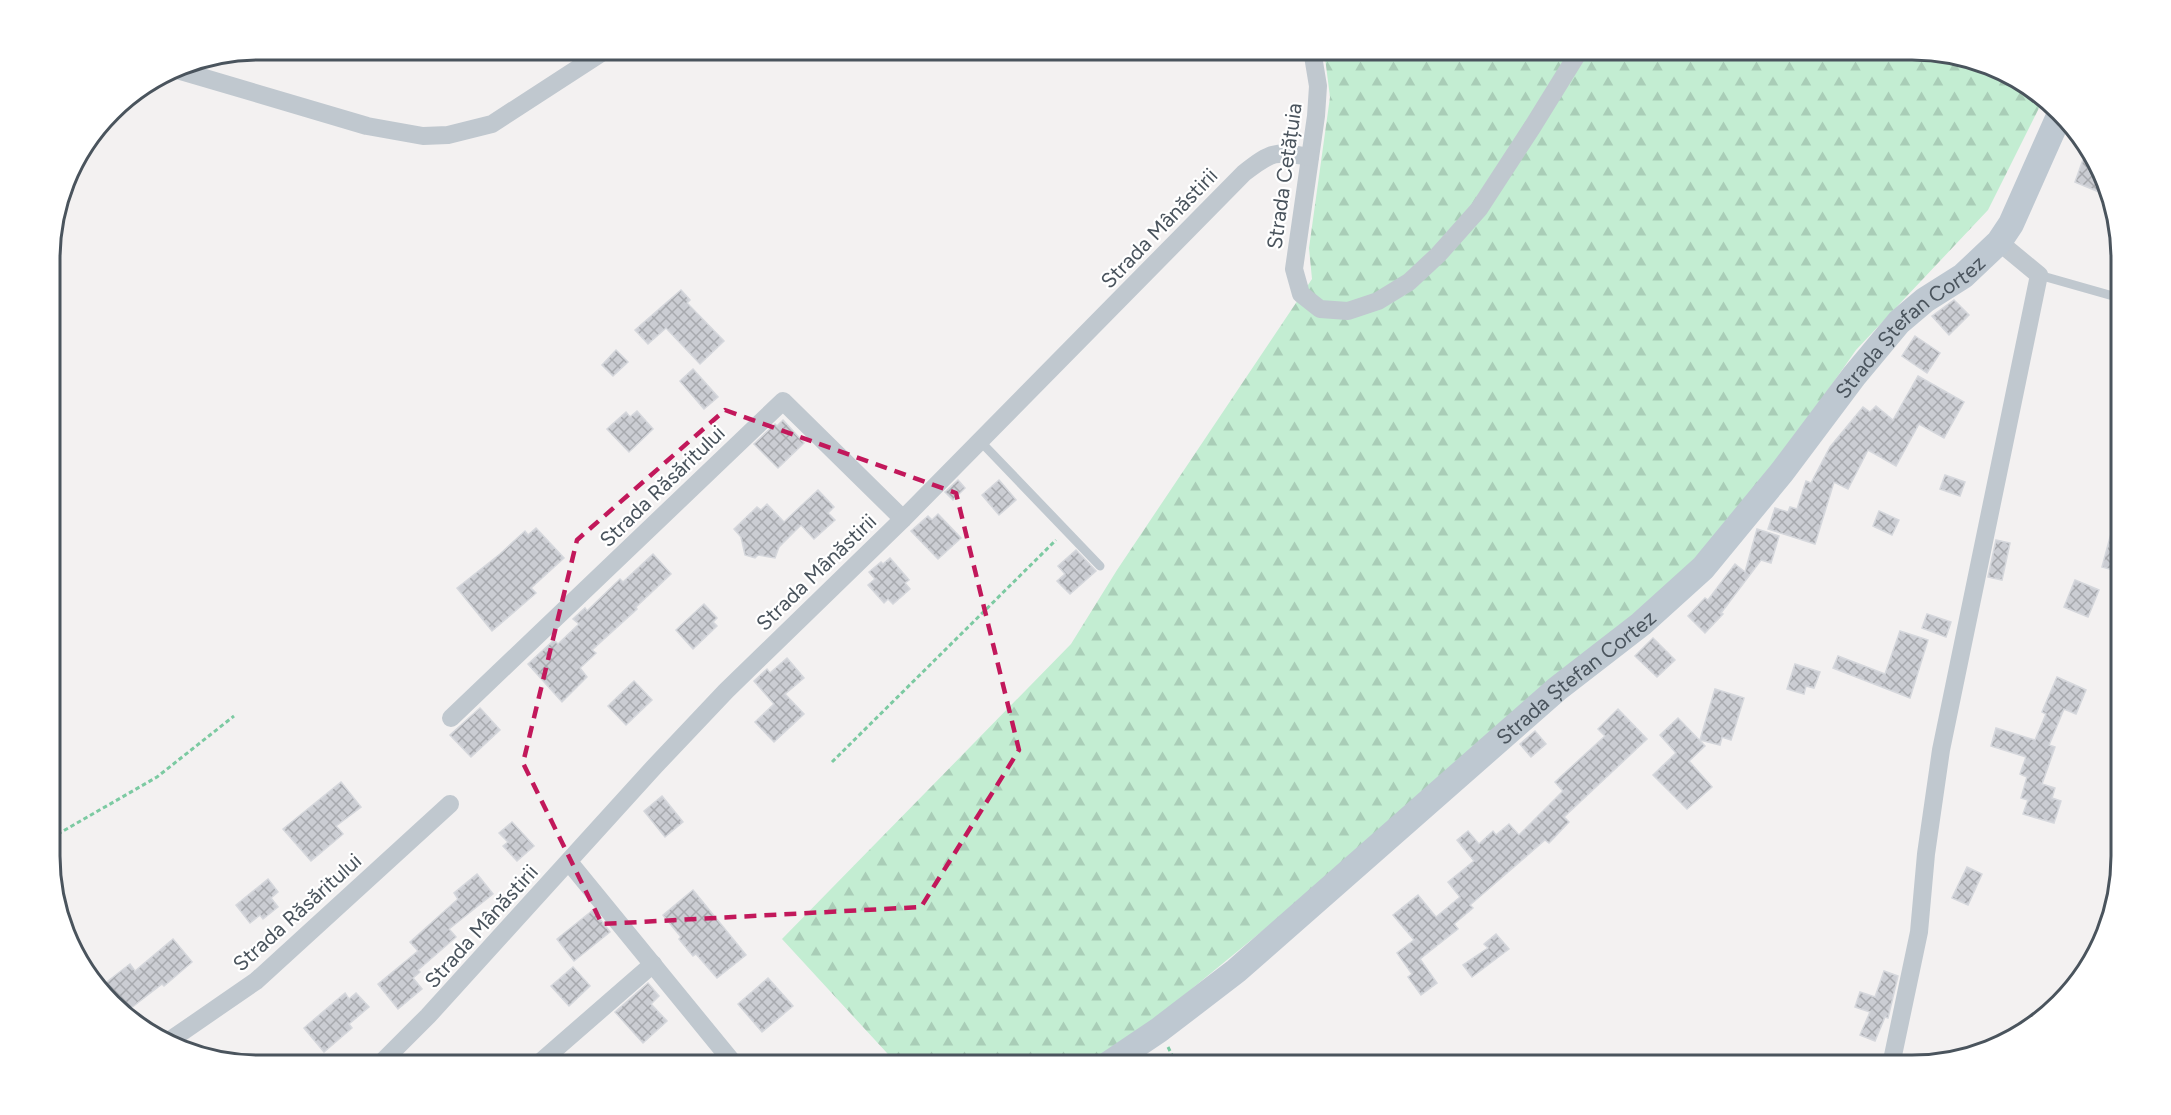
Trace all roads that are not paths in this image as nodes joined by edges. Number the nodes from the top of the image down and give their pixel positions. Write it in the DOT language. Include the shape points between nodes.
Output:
graph roads {
  1 [pos="591,60"];
  2 [pos="1314,60"];
  3 [pos="1574,60"];
  4 [pos="188,73"];
  5 [pos="2056,122"];
  6 [pos="1310,157"];
  7 [pos="1999,242"];
  8 [pos="2039,275"];
  9 [pos="2111,295"];
  10 [pos="980,441"];
  11 [pos="903,519"];
  12 [pos="1100,566"];
  13 [pos="451,718"];
  14 [pos="450,804"];
  15 [pos="569,862"];
  16 [pos="653,964"];
  17 [pos="176,1036"];
  18 [pos="389,1055"];
  19 [pos="548,1055"];
  20 [pos="727,1055"];
  21 [pos="1122,1055"];
  22 [pos="1893,1055"];
  1 -- 4 [label="street" via="492,124 448,135 423,136 367,126"];
  2 -- 6 [label="street, Strada Cetățuia" via="1318,86"];
  3 -- 6 [label="street, Strada Cetățuia" via="1479,209 1409,282 1378,301 1348,311 1320,309 1301,294 1294,269"];
  5 -- 7 [label="street, Strada Ștefan Cortez" via="2011,224"];
  6 -- 10 [label="street, Strada Mânăstirii" via="1285,153 1266,156 1244,173"];
  7 -- 8 [label="street"];
  7 -- 21 [label="street, Strada Ștefan Cortez" via="1963,276 1899,322 1703,568 1641,624 1557,689 1236,971"];
  8 -- 9 [label="lane"];
  8 -- 22 [label="street" via="1941,750 1919,932"];
  10 -- 11 [label="street, Strada Mânăstirii"];
  10 -- 12 [label="lane"];
  11 -- 13 [label="street, Strada Răsăritului" via="783,401"];
  11 -- 15 [label="street, Strada Mânăstirii" via="726,692"];
  14 -- 17 [label="street, Strada Răsăritului" via="256,981"];
  15 -- 16 [label="street"];
  15 -- 18 [label="street, Strada Mânăstirii"];
  16 -- 19 [label="street"];
  16 -- 20 [label="street"];
}
